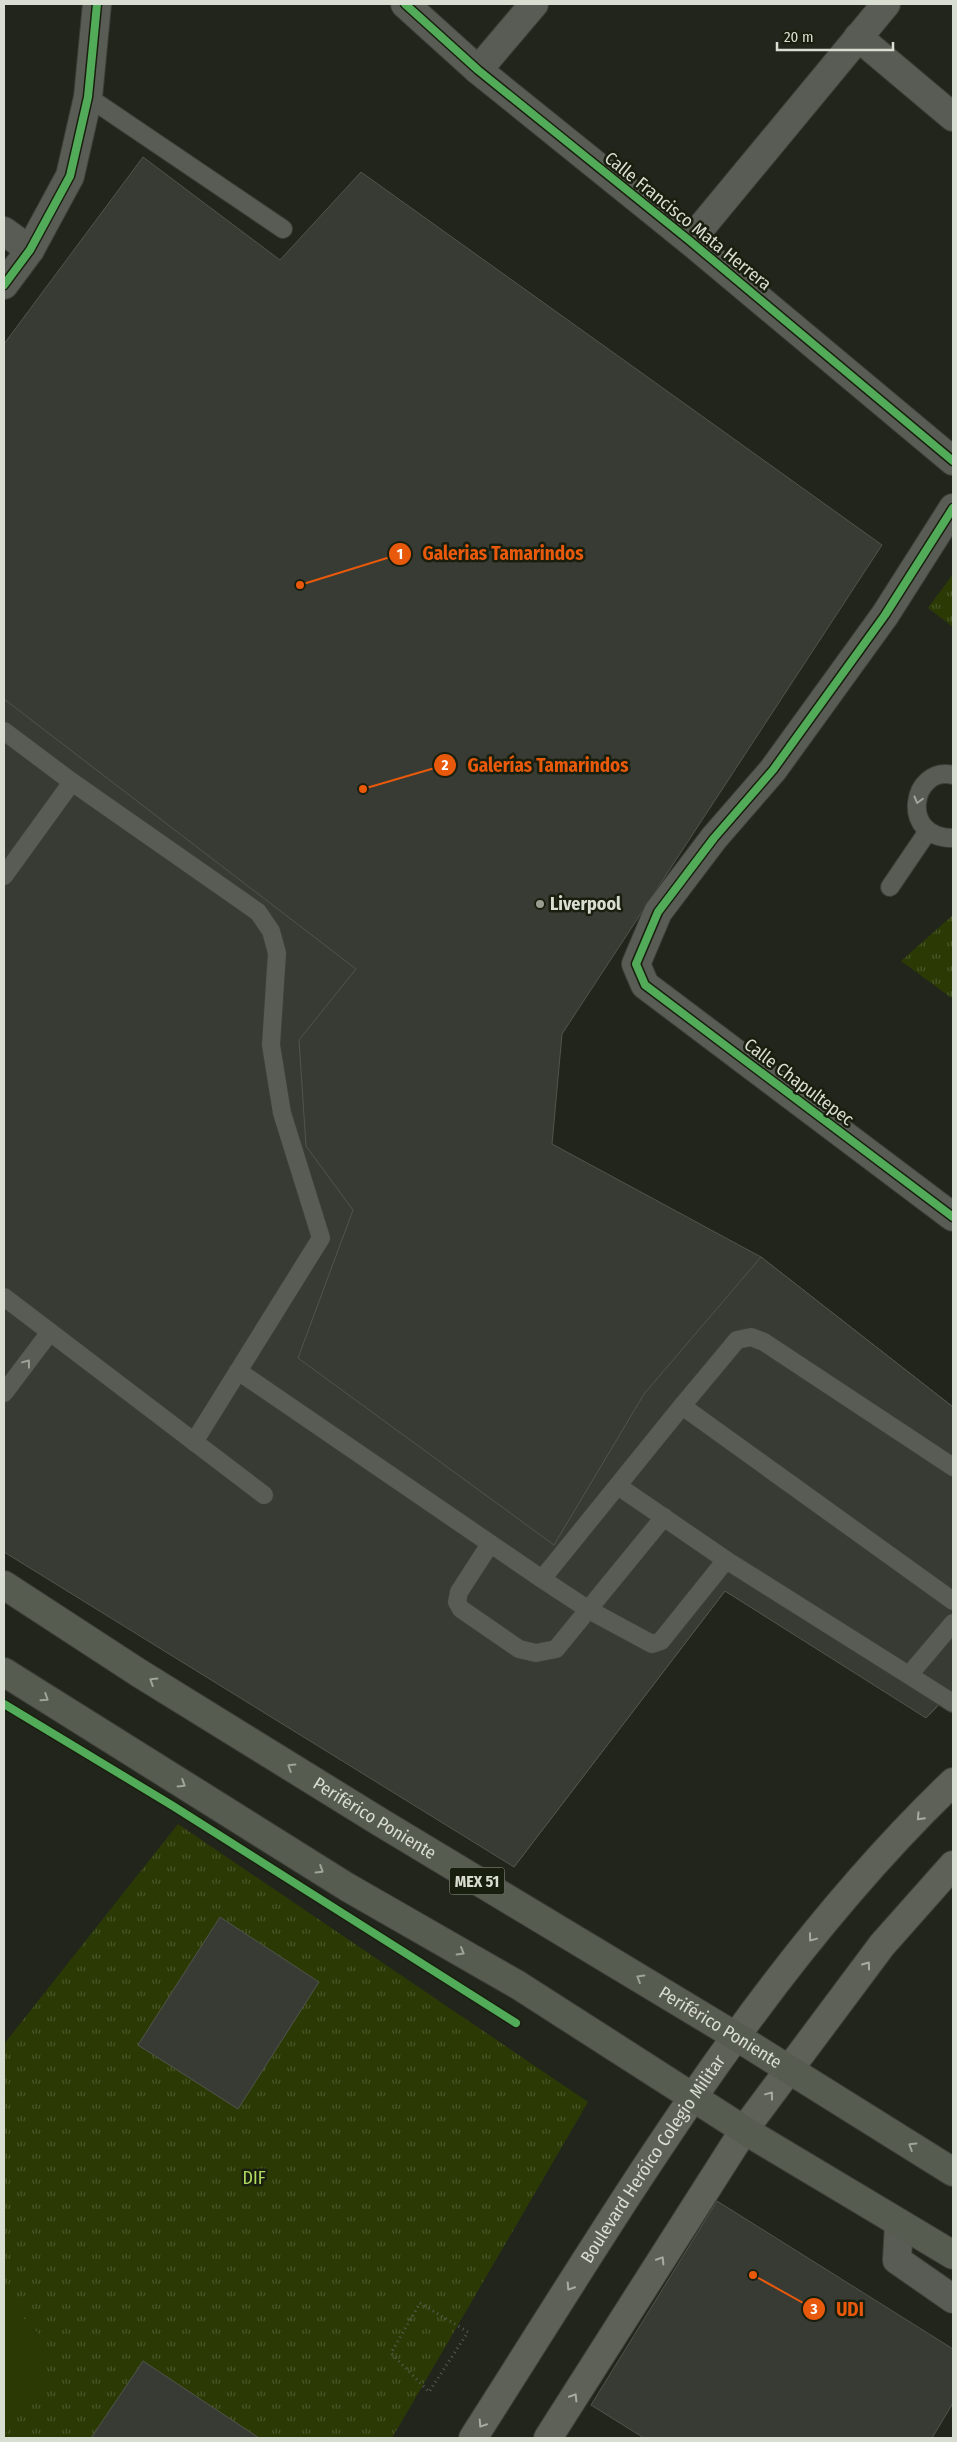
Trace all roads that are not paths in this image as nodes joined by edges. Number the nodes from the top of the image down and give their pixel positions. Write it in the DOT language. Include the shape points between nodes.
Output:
graph roads {
  1 [pos="97,4"];
  2 [pos="405,4"];
  3 [pos="534,4"];
  4 [pos="886,4"];
  5 [pos="858,37"];
  6 [pos="478,70"];
  7 [pos="88,98"];
  8 [pos="953,117"];
  9 [pos="283,229"];
  10 [pos="4,231"];
  11 [pos="690,241"];
  12 [pos="30,250"];
  13 [pos="4,285"];
  14 [pos="953,461"];
  15 [pos="953,508"];
  16 [pos="4,731"];
  17 [pos="953,776"];
  18 [pos="72,782"];
  19 [pos="928,831"];
  20 [pos="953,838"];
  21 [pos="4,876"];
  22 [pos="890,887"];
  23 [pos="953,1217"];
  24 [pos="6,1304"];
  25 [pos="50,1332"];
  26 [pos="238,1371"];
  27 [pos="4,1393"];
  28 [pos="682,1406"];
  29 [pos="194,1442"];
  30 [pos="953,1467"];
  31 [pos="618,1486"];
  32 [pos="264,1495"];
  33 [pos="664,1517"];
  34 [pos="490,1544"];
  35 [pos="726,1560"];
  36 [pos="542,1580"];
  37 [pos="4,1585"];
  38 [pos="953,1601"];
  39 [pos="589,1610"];
  40 [pos="953,1623"];
  41 [pos="4,1672"];
  42 [pos="909,1675"];
  43 [pos="953,1703"];
  44 [pos="953,1782"];
  45 [pos="953,1865"];
  46 [pos="737,2037"];
  47 [pos="789,2070"];
  48 [pos="692,2097"];
  49 [pos="744,2130"];
  50 [pos="953,2172"];
  51 [pos="899,2223"];
  52 [pos="953,2255"];
  53 [pos="953,2299"];
  54 [pos="473,2438"];
  55 [pos="548,2438"];
  1 -- 7 [label="street"];
  2 -- 6 [label="street, Calle Francisco Mata Herrera"];
  3 -- 6 [label="street"];
  4 -- 5 [label="street"];
  5 -- 8 [label="street"];
  5 -- 11 [label="street"];
  6 -- 11 [label="street, Calle Francisco Mata Herrera"];
  7 -- 9 [label="lane"];
  7 -- 12 [label="street" via="70,176"];
  10 -- 12 [label="street"];
  11 -- 14 [label="street, Calle Francisco Mata Herrera"];
  12 -- 13 [label="street"];
  15 -- 23 [label="street, Calle Chapultepec" via="885,616 773,770 714,838 658,912 636,964 645,985"];
  16 -- 18 [label="lane"];
  17 -- 19 [label="lane, one-way" via="937,776 918,794 916,808"];
  18 -- 21 [label="lane"];
  18 -- 26 [label="lane" via="258,912 271,931 277,953 271,1045 282,1113 321,1238"];
  19 -- 20 [label="lane" via="940,837"];
  19 -- 22 [label="lane"];
  24 -- 25 [label="lane"];
  27 -- 25 [label="lane, one-way"];
  25 -- 29 [label="lane"];
  26 -- 29 [label="lane"];
  26 -- 34 [label="lane"];
  28 -- 30 [label="lane" via="737,1340 751,1337 764,1342"];
  28 -- 31 [label="lane"];
  28 -- 38 [label="lane"];
  29 -- 32 [label="lane"];
  31 -- 33 [label="lane"];
  31 -- 36 [label="lane"];
  33 -- 35 [label="lane"];
  33 -- 39 [label="lane"];
  34 -- 36 [label="lane"];
  34 -- 39 [label="lane" via="459,1592 457,1602 461,1609 519,1649 536,1653 556,1649"];
  35 -- 39 [label="lane" via="661,1641 652,1644 644,1641"];
  35 -- 42 [label="lane"];
  36 -- 39 [label="lane"];
  46 -- 37 [label="main road, Periférico Poniente / MEX 51, one-way" via="380,1822"];
  40 -- 42 [label="lane"];
  41 -- 48 [label="main road, one-way" via="347,1887 518,1984"];
  42 -- 43 [label="lane"];
  44 -- 46 [label="main road, Boulevard Heróico Colegio Militar, one-way" via="834,1909"];
  47 -- 45 [label="main road, one-way" via="882,1945"];
  46 -- 47 [label="main road, Periférico Poniente / MEX 51"];
  46 -- 48 [label="main road, Boulevard Heróico Colegio Militar"];
  49 -- 47 [label="main road, one-way"];
  50 -- 47 [label="main road, Periférico Poniente / MEX 51, one-way"];
  48 -- 49 [label="main road"];
  48 -- 54 [label="main road, Boulevard Heróico Colegio Militar, one-way"];
  49 -- 51 [label="main road"];
  55 -- 49 [label="main road, one-way"];
  51 -- 52 [label="main road"];
  51 -- 53 [label="street" via="897,2260"];
}
